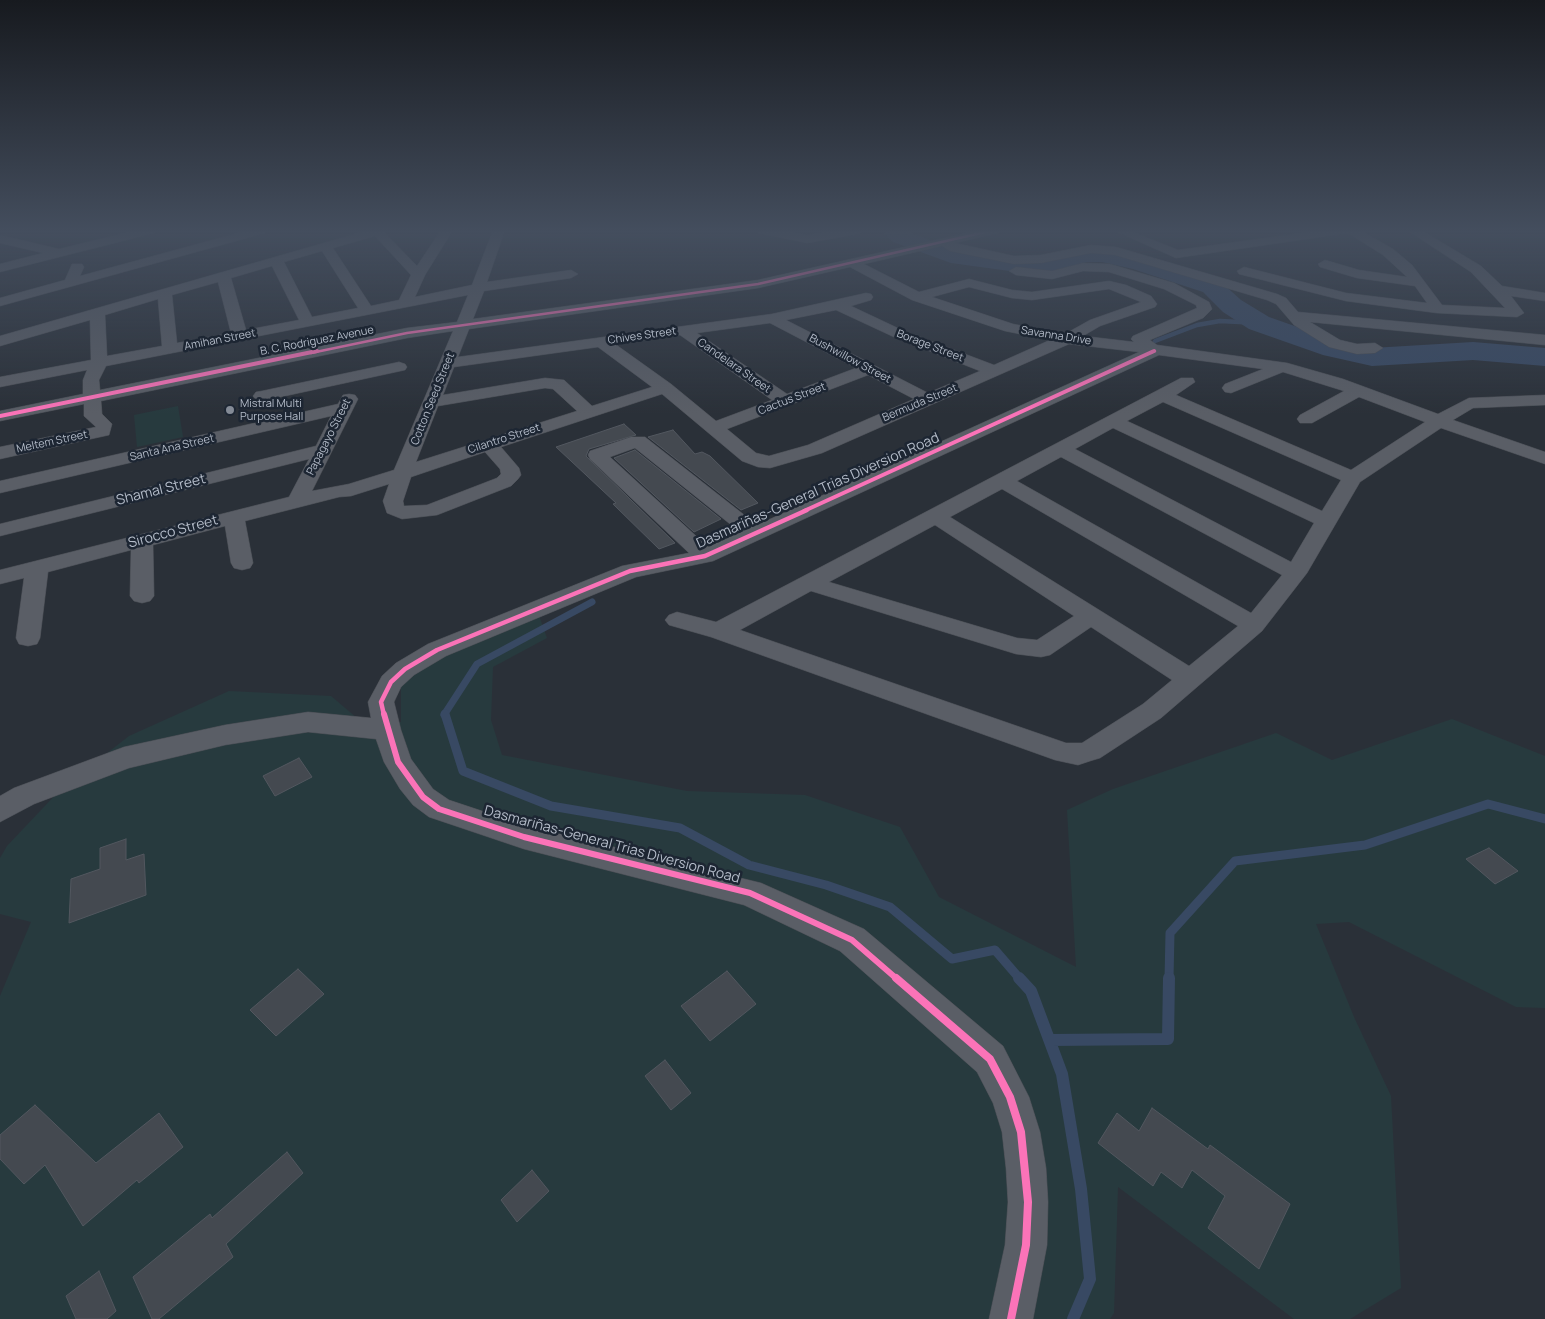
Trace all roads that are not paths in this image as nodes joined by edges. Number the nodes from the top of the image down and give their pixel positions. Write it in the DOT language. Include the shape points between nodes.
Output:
graph roads {
  1 [pos="39,292"];
  2 [pos="165,292"];
  3 [pos="228,292"];
  4 [pos="292,292"];
  5 [pos="354,292"];
  6 [pos="411,292"];
  7 [pos="463,292"];
  8 [pos="476,292"];
  9 [pos="702,292"];
  10 [pos="907,292"];
  11 [pos="938,292"];
  12 [pos="1002,292"];
  13 [pos="1063,292"];
  14 [pos="1128,292"];
  15 [pos="1180,292"];
  16 [pos="1257,292"];
  17 [pos="1325,292"];
  18 [pos="1426,292"];
  19 [pos="1499,292"];
  20 [pos="1508,292"];
  21 [pos="866,297"];
  22 [pos="918,297"];
  23 [pos="1545,297"];
  24 [pos="0,302"];
  25 [pos="405,304"];
  26 [pos="838,305"];
  27 [pos="1437,308"];
  28 [pos="367,311"];
  29 [pos="97,312"];
  30 [pos="772,318"];
  31 [pos="1297,319"];
  32 [pos="308,323"];
  33 [pos="462,324"];
  34 [pos="683,330"];
  35 [pos="240,336"];
  36 [pos="6,339"];
  37 [pos="1067,339"];
  38 [pos="1545,340"];
  39 [pos="602,342"];
  40 [pos="1545,345"];
  41 [pos="1375,348"];
  42 [pos="170,349"];
  43 [pos="1156,351"];
  44 [pos="99,363"];
  45 [pos="447,363"];
  46 [pos="399,367"];
  47 [pos="1281,367"];
  48 [pos="869,369"];
  49 [pos="995,371"];
  50 [pos="362,375"];
  51 [pos="4,382"];
  52 [pos="1187,382"];
  53 [pos="665,388"];
  54 [pos="1231,388"];
  55 [pos="1357,391"];
  56 [pos="113,393"];
  57 [pos="1162,395"];
  58 [pos="262,396"];
  59 [pos="92,397"];
  60 [pos="928,400"];
  61 [pos="1545,400"];
  62 [pos="785,401"];
  63 [pos="1506,401"];
  64 [pos="432,402"];
  65 [pos="344,408"];
  66 [pos="589,412"];
  67 [pos="0,416"];
  68 [pos="1545,417"];
  69 [pos="1306,419"];
  70 [pos="1112,421"];
  71 [pos="1439,421"];
  72 [pos="103,427"];
  73 [pos="714,428"];
  74 [pos="488,444"];
  75 [pos="1060,449"];
  76 [pos="322,450"];
  77 [pos="0,454"];
  78 [pos="1545,458"];
  79 [pos="104,463"];
  80 [pos="402,473"];
  81 [pos="1352,478"];
  82 [pos="1002,480"];
  83 [pos="0,487"];
  84 [pos="345,490"];
  85 [pos="298,500"];
  86 [pos="234,516"];
  87 [pos="935,516"];
  88 [pos="1326,521"];
  89 [pos="0,530"];
  90 [pos="754,533"];
  91 [pos="142,540"];
  92 [pos="705,556"];
  93 [pos="242,563"];
  94 [pos="37,568"];
  95 [pos="1296,573"];
  96 [pos="0,578"];
  97 [pos="808,583"];
  98 [pos="142,596"];
  99 [pos="1090,616"];
  100 [pos="677,620"];
  101 [pos="1254,625"];
  102 [pos="719,630"];
  103 [pos="28,638"];
  104 [pos="1190,679"];
  105 [pos="387,730"];
  106 [pos="0,810"];
  107 [pos="1010,1319"];
  1 -- 24 [label="street"];
  2 -- 29 [label="street"];
  2 -- 42 [label="street"];
  3 -- 35 [label="street"];
  4 -- 32 [label="street"];
  5 -- 28 [label="street"];
  6 -- 25 [label="street"];
  7 -- 25 [label="street, Amihan Street"];
  8 -- 33 [label="street, Cotton Seed Street"];
  9 -- 33 [label="street, B. C. Rodriguez Avenue"];
  10 -- 22 [label="street, Savanna Drive"];
  11 -- 22 [label="street, Bermuda Street"];
  12 -- 13 [label="street, Bermuda Street" via="1032,296"];
  14 -- 37 [label="street, Bermuda Street" via="1150,302 1143,308 1094,323"];
  15 -- 43 [label="street" via="1202,302 1205,309 1198,315 1139,339"];
  16 -- 31 [label="street" via="1281,301"];
  17 -- 27 [label="street"];
  18 -- 27 [label="street"];
  19 -- 27 [label="street" via="1517,314"];
  20 -- 23 [label="street"];
  21 -- 26 [label="street, Chives Street"];
  22 -- 37 [label="street, Savanna Drive" via="982,321"];
  25 -- 28 [label="street, Amihan Street"];
  26 -- 30 [label="street, Chives Street"];
  26 -- 49 [label="street, Borage Street" via="899,334"];
  28 -- 32 [label="street, Amihan Street"];
  29 -- 36 [label="street"];
  29 -- 44 [label="street"];
  30 -- 34 [label="street, Chives Street"];
  30 -- 48 [label="street, Bushwillow Street"];
  31 -- 38 [label="street"];
  31 -- 40 [label="street"];
  31 -- 41 [label="street" via="1335,344 1357,349"];
  32 -- 35 [label="street, Amihan Street"];
  33 -- 45 [label="street, Cotton Seed Street"];
  33 -- 56 [label="street, B. C. Rodriguez Avenue"];
  34 -- 39 [label="street, Chives Street"];
  34 -- 62 [label="street, Candelara Street"];
  35 -- 42 [label="street, Amihan Street"];
  36 -- 51 [label="street" via="10,359"];
  37 -- 43 [label="street, Savanna Drive"];
  37 -- 49 [label="street, Bermuda Street"];
  39 -- 45 [label="street, Chives Street"];
  39 -- 53 [label="street"];
  42 -- 44 [label="street, Amihan Street"];
  43 -- 47 [label="street, Savanna Drive"];
  43 -- 90 [label="street, Dasmariñas-General Trias Diversion Road"];
  44 -- 51 [label="street, Amihan Street"];
  44 -- 56 [label="street" via="112,375"];
  44 -- 59 [label="street" via="91,380"];
  45 -- 64 [label="street, Cotton Seed Street"];
  46 -- 50 [label="street"];
  47 -- 54 [label="street"];
  47 -- 55 [label="street, Savanna Drive"];
  48 -- 60 [label="street, Bushwillow Street"];
  48 -- 62 [label="street, Cactus Street"];
  49 -- 60 [label="street, Bermuda Street"];
  50 -- 58 [label="street"];
  50 -- 65 [label="street, Papagayo Street"];
  52 -- 57 [label="street"];
  53 -- 66 [label="street, Cilantro Street"];
  53 -- 73 [label="street"];
  55 -- 69 [label="street"];
  55 -- 71 [label="street, Savanna Drive"];
  56 -- 59 [label="street, B. C. Rodriguez Avenue"];
  56 -- 72 [label="street" via="115,412"];
  57 -- 70 [label="street"];
  57 -- 81 [label="street"];
  59 -- 67 [label="street, B. C. Rodriguez Avenue"];
  59 -- 72 [label="street" via="93,416"];
  60 -- 73 [label="street, Bermuda Street" via="815,449 770,462 749,458"];
  61 -- 63 [label="street"];
  62 -- 73 [label="street, Cactus Street"];
  63 -- 68 [label="street"];
  63 -- 71 [label="street" via="1469,403"];
  64 -- 66 [label="street" via="545,383 558,384"];
  64 -- 80 [label="street, Cotton Seed Street"];
  65 -- 76 [label="street, Papagayo Street"];
  65 -- 79 [label="street, Santa Ana Street"];
  66 -- 74 [label="street, Cilantro Street"];
  70 -- 75 [label="street"];
  70 -- 88 [label="street"];
  71 -- 78 [label="street, Savanna Drive"];
  71 -- 81 [label="street"];
  72 -- 77 [label="street, Meltem Street"];
  72 -- 79 [label="street"];
  74 -- 80 [label="street, Cilantro Street"];
  74 -- 80 [label="street, Cotton Seed Street" via="505,462 511,475 493,488 430,511 414,514 394,509 393,501"];
  75 -- 82 [label="street"];
  75 -- 95 [label="street"];
  76 -- 85 [label="street, Papagayo Street"];
  76 -- 89 [label="street, Shamal Street"];
  79 -- 83 [label="street, Santa Ana Street"];
  80 -- 84 [label="street, Cilantro Street"];
  81 -- 88 [label="street"];
  82 -- 87 [label="street"];
  82 -- 101 [label="street"];
  84 -- 85 [label="street, Sirocco Street"];
  85 -- 86 [label="street, Sirocco Street"];
  86 -- 91 [label="street, Sirocco Street"];
  86 -- 93 [label="street"];
  87 -- 97 [label="street"];
  87 -- 99 [label="street"];
  88 -- 95 [label="street"];
  90 -- 92 [label="street, Dasmariñas-General Trias Diversion Road"];
  90 -- 92 [label="street" via="638,440 597,455"];
  91 -- 94 [label="street, Sirocco Street"];
  91 -- 98 [label="street"];
  92 -- 105 [label="street, Dasmariñas-General Trias Diversion Road" via="630,571 437,650 405,669 391,682 381,702"];
  94 -- 96 [label="street, Sirocco Street"];
  94 -- 103 [label="street"];
  95 -- 101 [label="street"];
  97 -- 99 [label="street" via="1016,646 1041,649"];
  97 -- 102 [label="street"];
  99 -- 104 [label="street"];
  100 -- 102 [label="street"];
  101 -- 104 [label="street"];
  102 -- 104 [label="street" via="1065,753 1090,751 1104,744 1152,711"];
  105 -- 106 [label="street" via="308,722 225,735 124,758 24,796"];
  105 -- 107 [label="street, Dasmariñas-General Trias Diversion Road" via="398,762 410,781 439,809 524,837 750,893 852,940 990,1059 1010,1097 1021,1132 1026,1168 1026,1245"];
}
